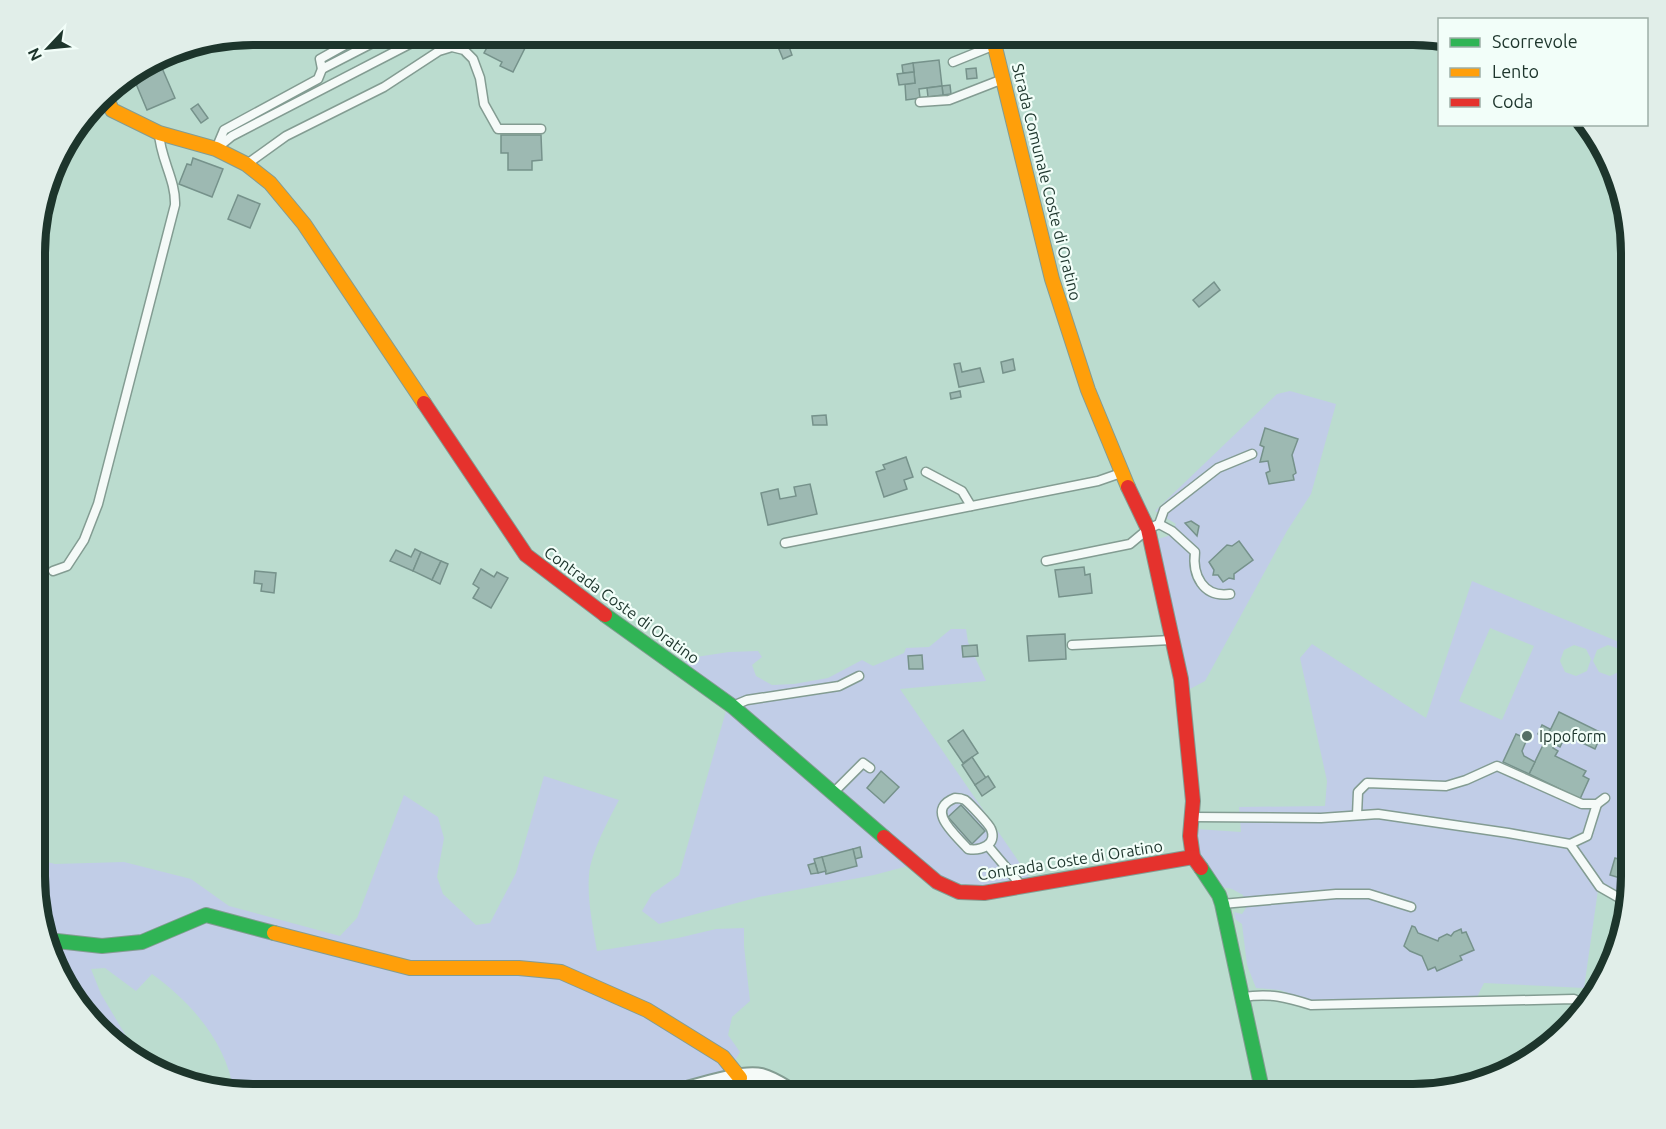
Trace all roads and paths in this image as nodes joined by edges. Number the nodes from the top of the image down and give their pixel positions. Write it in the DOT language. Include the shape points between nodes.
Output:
graph roads {
  1 [pos="344,45"];
  2 [pos="367,45"];
  3 [pos="406,45"];
  4 [pos="985,45"];
  5 [pos="995,45"];
  6 [pos="953,62"];
  7 [pos="321,69"];
  8 [pos="1004,79"];
  9 [pos="920,102"];
  10 [pos="109,104"];
  11 [pos="541,129"];
  12 [pos="159,133"];
  13 [pos="216,149"];
  14 [pos="246,164"];
  15 [pos="1252,454"];
  16 [pos="926,471"];
  17 [pos="1121,473"];
  18 [pos="971,506"];
  19 [pos="1153,527"];
  20 [pos="785,543"];
  21 [pos="1046,561"];
  22 [pos="53,571"];
  23 [pos="1230,594"];
  24 [pos="1172,640"];
  25 [pos="1072,645"];
  26 [pos="859,676"];
  27 [pos="732,706"];
  28 [pos="870,768"];
  29 [pos="833,793"];
  30 [pos="1605,798"];
  31 [pos="1597,804"];
  32 [pos="1357,815"];
  33 [pos="1192,816"];
  34 [pos="1570,844"];
  35 [pos="988,846"];
  36 [pos="1193,857"];
  37 [pos="1022,887"];
  38 [pos="1620,898"];
  39 [pos="1222,904"];
  40 [pos="1411,907"];
  41 [pos="55,941"];
  42 [pos="1243,997"];
  43 [pos="1578,1001"];
  44 [pos="740,1078"];
  45 [pos="715,1084"];
  46 [pos="776,1084"];
  47 [pos="1261,1084"];
  1 -- 7 [label="lane" via="320,59"];
  2 -- 7 [label="lane"];
  3 -- 13 [label="lane" via="232,136"];
  4 -- 6 [label="lane"];
  5 -- 8 [label="street, Strada Comunale Coste di Oratino"];
  7 -- 13 [label="lane" via="318,79 224,130"];
  8 -- 9 [label="lane" via="949,100"];
  8 -- 17 [label="street, Strada Comunale Coste di Oratino" via="1052,279 1088,390"];
  10 -- 12 [label="street, Contrada Coste di Oratino" via="112,110"];
  11 -- 14 [label="lane" via="498,129 484,104 473,59 464,50 452,47 439,51 384,87 286,136"];
  12 -- 13 [label="street, Contrada Coste di Oratino"];
  12 -- 22 [label="lane" via="175,205 98,504 84,540 67,566"];
  13 -- 14 [label="street, Contrada Coste di Oratino"];
  14 -- 27 [label="street, Contrada Coste di Oratino" via="270,183 304,224 526,555"];
  15 -- 19 [label="lane" via="1218,468 1164,510"];
  16 -- 18 [label="lane" via="962,491"];
  17 -- 18 [label="lane"];
  17 -- 19 [label="street, Strada Comunale Coste di Oratino"];
  18 -- 20 [label="lane"];
  19 -- 21 [label="lane" via="1130,544"];
  19 -- 23 [label="lane" via="1172,531 1195,552 1193,564 1204,588 1221,596"];
  19 -- 24 [label="street, Strada Comunale Coste di Oratino"];
  24 -- 25 [label="lane"];
  24 -- 33 [label="street, Strada Comunale Coste di Oratino" via="1181,679"];
  26 -- 27 [label="lane" via="839,686 747,700"];
  27 -- 29 [label="street, Contrada Coste di Oratino"];
  28 -- 29 [label="lane" via="863,763"];
  29 -- 37 [label="street, Contrada Coste di Oratino" via="937,882 959,892"];
  30 -- 31 [label="lane"];
  31 -- 32 [label="lane" via="1582,804 1497,766 1446,786 1367,783 1358,792"];
  31 -- 34 [label="lane" via="1587,836"];
  32 -- 33 [label="lane"];
  32 -- 34 [label="lane" via="1378,814"];
  33 -- 36 [label="street, Strada Comunale Coste di Oratino"];
  34 -- 38 [label="lane" via="1600,887"];
  35 -- 35 [label="lane" via="991,829 964,799 948,801 941,813 943,821 968,849"];
  35 -- 37 [label="lane"];
  36 -- 37 [label="street, Contrada Coste di Oratino"];
  36 -- 39 [label="street"];
  39 -- 40 [label="lane" via="1369,894"];
  39 -- 42 [label="street"];
  41 -- 44 [label="street" via="102,946 142,942 206,915 410,968 561,972 647,1010 723,1057"];
  42 -- 43 [label="lane" via="1278,995 1311,1005"];
  42 -- 47 [label="street"];
  44 -- 45 [label="street"];
  44 -- 46 [label="street" via="759,1077"];
}
